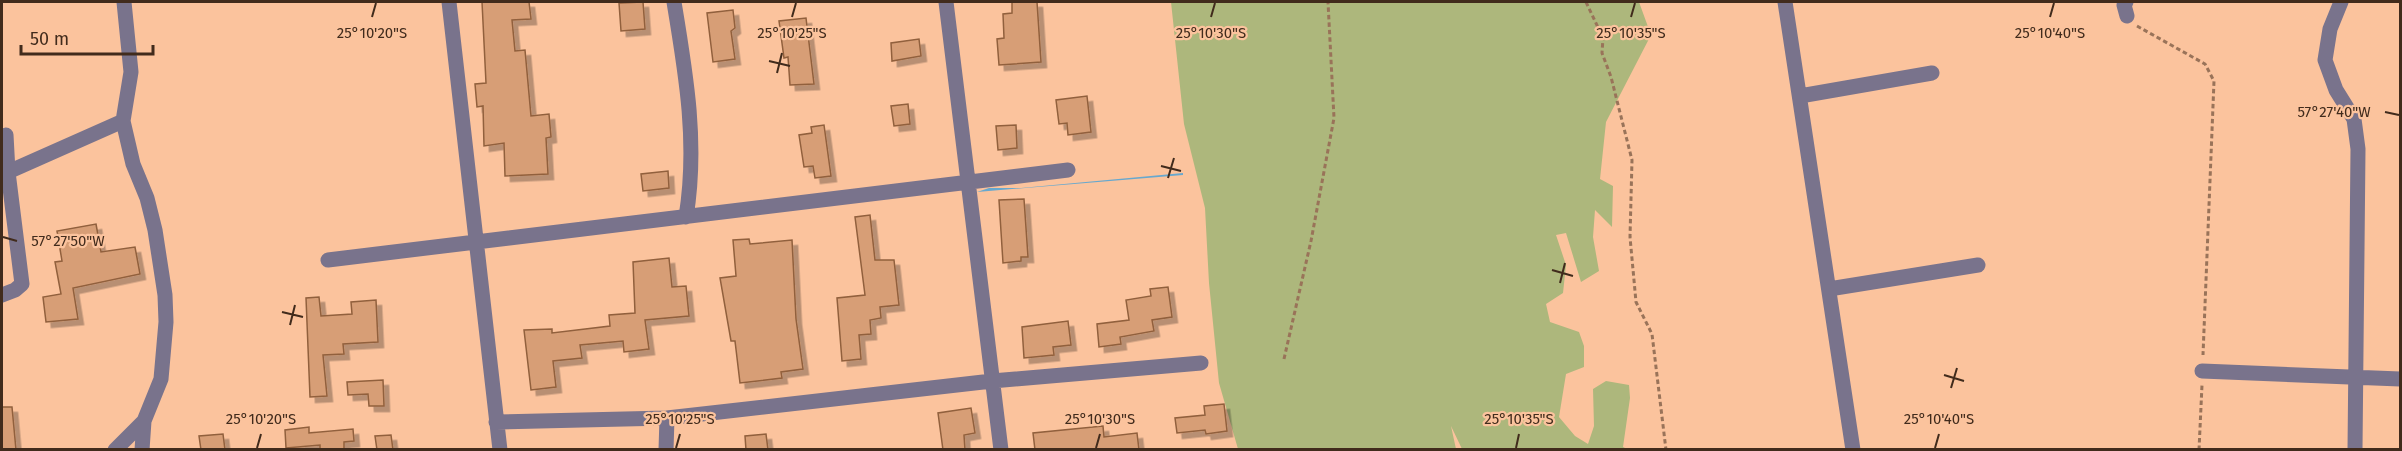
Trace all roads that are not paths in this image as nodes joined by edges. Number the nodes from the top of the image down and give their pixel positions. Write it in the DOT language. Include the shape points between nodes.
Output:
graph roads {
  1 [pos="124,2"];
  2 [pos="449,2"];
  3 [pos="674,2"];
  4 [pos="946,2"];
  5 [pos="1785,2"];
  6 [pos="2341,2"];
  7 [pos="1932,74"];
  8 [pos="1800,96"];
  9 [pos="123,121"];
  10 [pos="6,135"];
  11 [pos="1068,170"];
  12 [pos="8,172"];
  13 [pos="970,182"];
  14 [pos="686,217"];
  15 [pos="476,242"];
  16 [pos="328,260"];
  17 [pos="1978,265"];
  18 [pos="1829,289"];
  19 [pos="2,295"];
  20 [pos="1201,363"];
  21 [pos="2202,371"];
  22 [pos="2356,377"];
  23 [pos="2400,379"];
  24 [pos="992,381"];
  25 [pos="667,418"];
  26 [pos="144,421"];
  27 [pos="496,422"];
  28 [pos="115,450"];
  29 [pos="142,450"];
  30 [pos="500,450"];
  31 [pos="666,450"];
  32 [pos="1001,450"];
  33 [pos="1853,450"];
  34 [pos="2355,450"];
  1 -- 9 [label="street" via="131,72"];
  2 -- 15 [label="street"];
  3 -- 14 [label="street" via="692,143"];
  4 -- 13 [label="street"];
  5 -- 8 [label="street"];
  6 -- 22 [label="street" via="2330,29 2325,60 2336,90 2354,119 2358,148"];
  7 -- 8 [label="street"];
  8 -- 18 [label="street"];
  9 -- 12 [label="street"];
  9 -- 26 [label="street" via="155,230 165,295 161,379"];
  10 -- 12 [label="street"];
  11 -- 13 [label="street"];
  12 -- 19 [label="street" via="22,284"];
  13 -- 14 [label="street"];
  13 -- 24 [label="street"];
  14 -- 15 [label="street"];
  15 -- 16 [label="street"];
  15 -- 27 [label="street"];
  17 -- 18 [label="street"];
  18 -- 33 [label="street"];
  20 -- 24 [label="street"];
  21 -- 22 [label="street"];
  22 -- 23 [label="street"];
  22 -- 34 [label="street"];
  24 -- 25 [label="street"];
  24 -- 32 [label="street"];
  25 -- 27 [label="street"];
  25 -- 31 [label="street"];
  26 -- 28 [label="street"];
  26 -- 29 [label="street"];
  27 -- 30 [label="street"];
}
